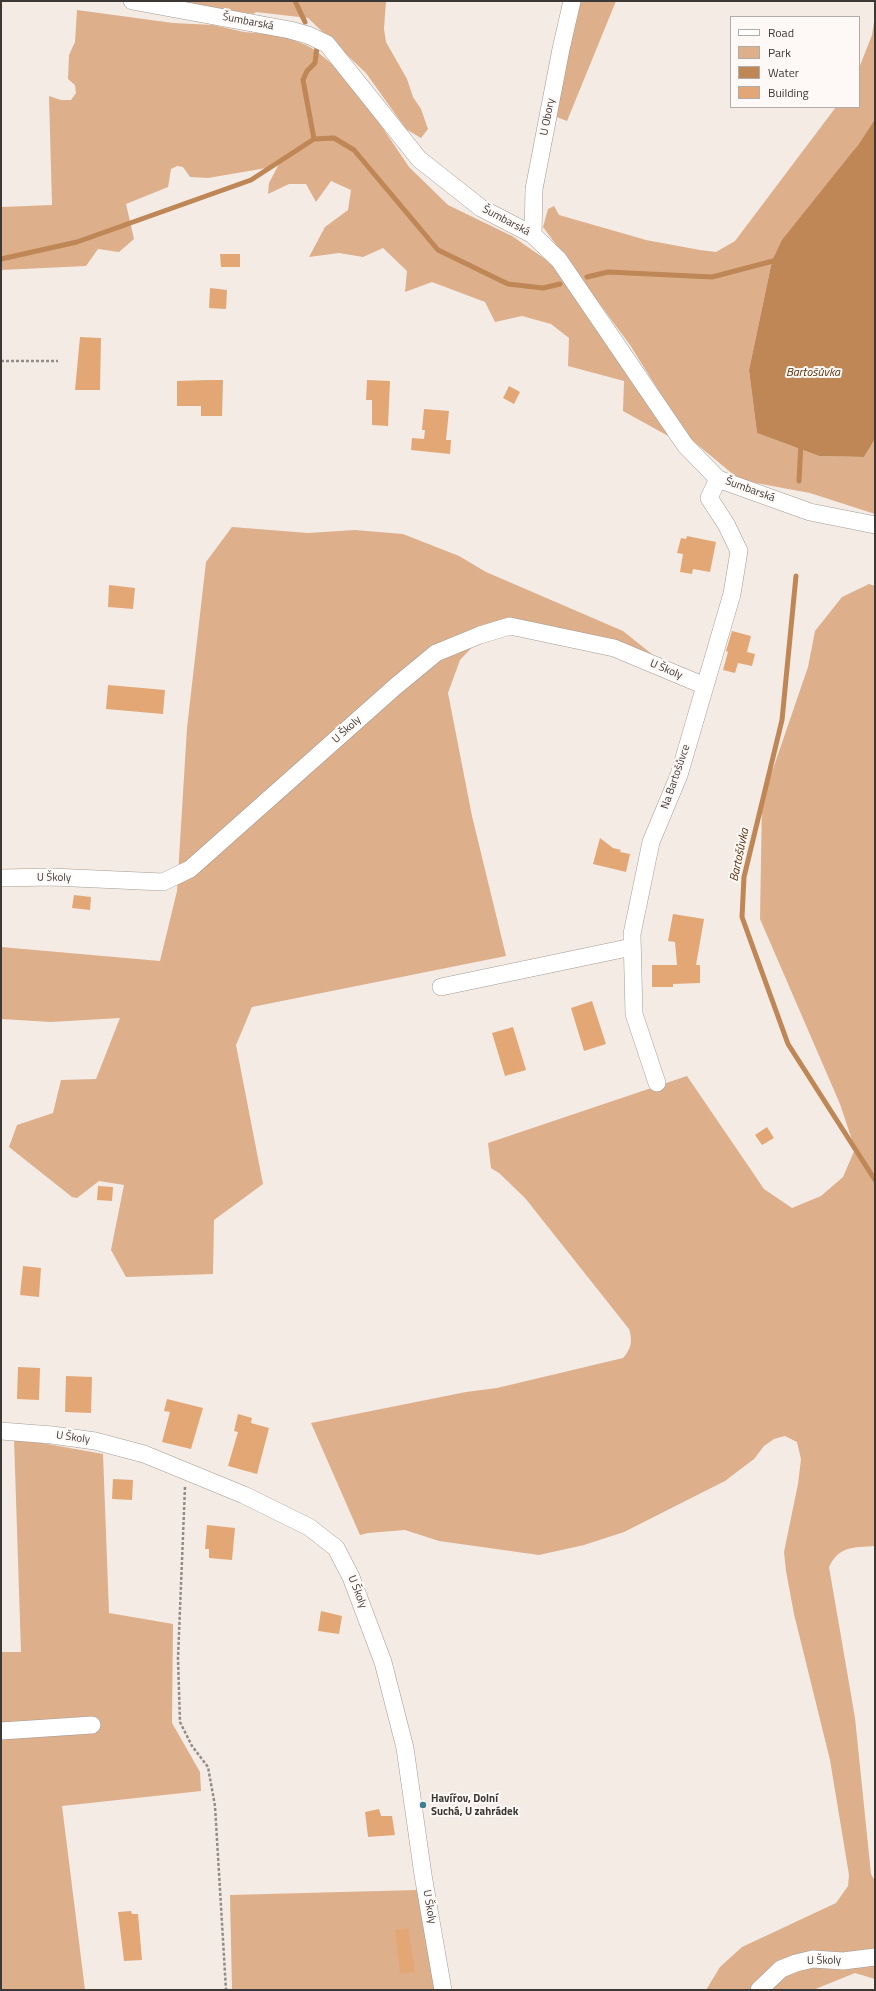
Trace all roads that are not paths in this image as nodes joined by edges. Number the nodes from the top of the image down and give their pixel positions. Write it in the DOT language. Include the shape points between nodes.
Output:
graph roads {
  1 [pos="132,1"];
  2 [pos="572,1"];
  3 [pos="533,235"];
  4 [pos="718,479"];
  5 [pos="875,525"];
  6 [pos="705,686"];
  7 [pos="1,878"];
  8 [pos="632,947"];
  9 [pos="441,987"];
  10 [pos="658,1083"];
  11 [pos="1,1431"];
  12 [pos="92,1725"];
  13 [pos="1,1731"];
  14 [pos="875,1957"];
  15 [pos="443,1990"];
  16 [pos="759,1990"];
  1 -- 3 [label="street, Šumbarská" via="290,30 327,44 419,159 481,208"];
  2 -- 3 [label="street, U Obory" via="534,189"];
  3 -- 4 [label="street, Šumbarská" via="559,260 685,445"];
  4 -- 5 [label="street, Šumbarská" via="810,512"];
  4 -- 6 [label="street, Na Bartošůvce" via="709,498 739,551 732,594"];
  6 -- 7 [label="street, U Školy" via="614,648 510,626 436,653 190,869 163,882 52,877"];
  6 -- 8 [label="street, Na Bartošůvce" via="679,775 651,842 632,934"];
  8 -- 9 [label="street"];
  8 -- 10 [label="street, Na Bartošůvce" via="634,1014"];
  11 -- 15 [label="street, U Školy" via="95,1441 144,1454 244,1495 309,1527 336,1548 344,1562 383,1662 405,1748"];
  12 -- 13 [label="street"];
  14 -- 16 [label="street, U Školy" via="843,1961 813,1959 796,1963 781,1969"];
}
